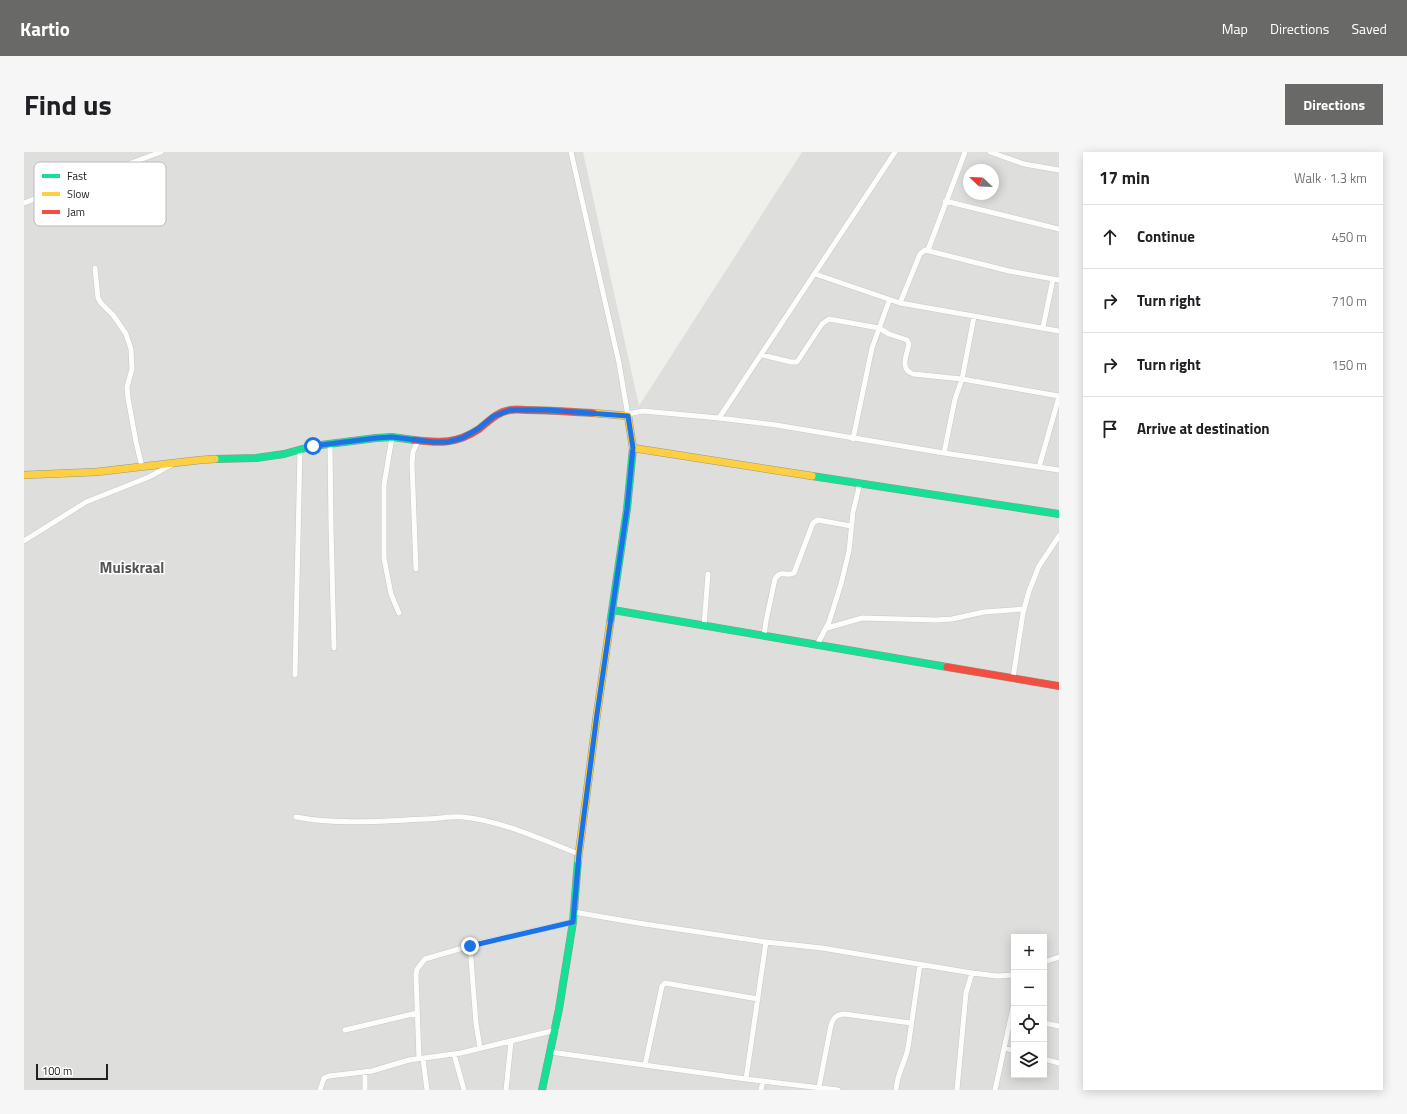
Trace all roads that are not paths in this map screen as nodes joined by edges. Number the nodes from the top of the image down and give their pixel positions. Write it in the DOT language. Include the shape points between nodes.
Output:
graph roads {
  1 [pos="161,152"];
  2 [pos="571,152"];
  3 [pos="895,152"];
  4 [pos="965,152"];
  5 [pos="990,152"];
  6 [pos="134,162"];
  7 [pos="1059,170"];
  8 [pos="34,199"];
  9 [pos="946,201"];
  10 [pos="24,203"];
  11 [pos="1059,229"];
  12 [pos="928,250"];
  13 [pos="95,268"];
  14 [pos="815,274"];
  15 [pos="1056,280"];
  16 [pos="889,301"];
  17 [pos="900,303"];
  18 [pos="974,317"];
  19 [pos="1043,327"];
  20 [pos="879,328"];
  21 [pos="1059,330"];
  22 [pos="762,354"];
  23 [pos="962,379"];
  24 [pos="1059,396"];
  25 [pos="628,416"];
  26 [pos="719,418"];
  27 [pos="392,437"];
  28 [pos="853,439"];
  29 [pos="418,440"];
  30 [pos="330,444"];
  31 [pos="633,448"];
  32 [pos="300,450"];
  33 [pos="944,453"];
  34 [pos="172,464"];
  35 [pos="142,467"];
  36 [pos="1039,467"];
  37 [pos="1059,470"];
  38 [pos="24,475"];
  39 [pos="860,483"];
  40 [pos="1059,514"];
  41 [pos="851,526"];
  42 [pos="1059,536"];
  43 [pos="24,541"];
  44 [pos="416,569"];
  45 [pos="708,574"];
  46 [pos="1024,609"];
  47 [pos="613,610"];
  48 [pos="399,613"];
  49 [pos="704,626"];
  50 [pos="827,628"];
  51 [pos="764,636"];
  52 [pos="817,645"];
  53 [pos="334,648"];
  54 [pos="295,675"];
  55 [pos="1013,678"];
  56 [pos="1059,686"];
  57 [pos="296,817"];
  58 [pos="579,854"];
  59 [pos="574,912"];
  60 [pos="573,922"];
  61 [pos="766,942"];
  62 [pos="470,946"];
  63 [pos="1059,957"];
  64 [pos="1047,961"];
  65 [pos="920,964"];
  66 [pos="972,973"];
  67 [pos="1011,975"];
  68 [pos="758,999"];
  69 [pos="417,1013"];
  70 [pos="911,1022"];
  71 [pos="1047,1024"];
  72 [pos="1011,1026"];
  73 [pos="1059,1026"];
  74 [pos="345,1030"];
  75 [pos="556,1030"];
  76 [pos="511,1042"];
  77 [pos="480,1048"];
  78 [pos="1005,1048"];
  79 [pos="1011,1050"];
  80 [pos="550,1052"];
  81 [pos="454,1054"];
  82 [pos="421,1059"];
  83 [pos="1047,1060"];
  84 [pos="1059,1063"];
  85 [pos="645,1065"];
  86 [pos="365,1072"];
  87 [pos="746,1079"];
  88 [pos="763,1081"];
  89 [pos="819,1087"];
  90 [pos="320,1090"];
  91 [pos="365,1090"];
  92 [pos="427,1090"];
  93 [pos="464,1090"];
  94 [pos="506,1090"];
  95 [pos="542,1090"];
  96 [pos="761,1090"];
  97 [pos="838,1090"];
  98 [pos="896,1090"];
  99 [pos="957,1090"];
  100 [pos="995,1090"];
  1 -- 6 [label="street"];
  2 -- 25 [label="street" via="619,362"];
  3 -- 14 [label="street"];
  4 -- 9 [label="street"];
  5 -- 7 [label="street" via="1024,164"];
  8 -- 10 [label="street"];
  9 -- 11 [label="street"];
  9 -- 12 [label="street"];
  12 -- 15 [label="street"];
  12 -- 17 [label="street" via="920,254"];
  13 -- 35 [label="street" via="98,298 126,334 131,349 132,369 127,387 128,398"];
  14 -- 16 [label="street"];
  14 -- 22 [label="street"];
  15 -- 19 [label="street"];
  16 -- 17 [label="street"];
  16 -- 20 [label="street"];
  17 -- 18 [label="street"];
  18 -- 19 [label="street"];
  18 -- 23 [label="street"];
  19 -- 21 [label="street"];
  20 -- 22 [label="street" via="829,319 822,324 797,362"];
  20 -- 23 [label="street" via="909,341 905,369 910,372"];
  20 -- 28 [label="street" via="872,348"];
  22 -- 26 [label="street"];
  23 -- 24 [label="street"];
  23 -- 33 [label="street" via="955,399"];
  24 -- 36 [label="street"];
  25 -- 26 [label="street" via="643,411"];
  25 -- 29 [label="street" via="510,410 494,416 462,438 448,442"];
  25 -- 31 [label="street"];
  26 -- 28 [label="street"];
  27 -- 29 [label="street"];
  27 -- 30 [label="street"];
  27 -- 48 [label="street" via="384,485 384,558 391,594"];
  28 -- 33 [label="street"];
  29 -- 44 [label="street" via="412,463"];
  30 -- 32 [label="street"];
  30 -- 53 [label="street"];
  31 -- 39 [label="street"];
  31 -- 47 [label="street"];
  32 -- 34 [label="street" via="256,458"];
  32 -- 54 [label="street"];
  33 -- 36 [label="street"];
  34 -- 35 [label="street"];
  34 -- 43 [label="street" via="149,477 86,502"];
  35 -- 38 [label="street"];
  36 -- 37 [label="street"];
  39 -- 40 [label="street"];
  39 -- 41 [label="street"];
  41 -- 50 [label="street" via="846,562"];
  41 -- 51 [label="street" via="813,522 794,573 779,574 776,579"];
  42 -- 46 [label="street" via="1034,576"];
  45 -- 49 [label="street"];
  46 -- 50 [label="street" via="936,620 862,618"];
  46 -- 55 [label="street"];
  47 -- 49 [label="street"];
  47 -- 58 [label="street"];
  49 -- 51 [label="street"];
  50 -- 52 [label="street"];
  51 -- 52 [label="street"];
  52 -- 55 [label="street"];
  55 -- 56 [label="street"];
  57 -- 58 [label="street" via="324,821 391,821 465,817 524,832"];
  58 -- 59 [label="street"];
  59 -- 60 [label="street"];
  59 -- 61 [label="street"];
  60 -- 62 [label="street"];
  60 -- 75 [label="street"];
  61 -- 65 [label="street"];
  61 -- 68 [label="street"];
  62 -- 69 [label="street" via="425,959 421,963 416,975"];
  62 -- 77 [label="street"];
  63 -- 64 [label="street"];
  65 -- 66 [label="street"];
  65 -- 70 [label="street"];
  66 -- 67 [label="street"];
  66 -- 99 [label="street" via="966,993"];
  68 -- 85 [label="street" via="664,983"];
  68 -- 87 [label="street"];
  69 -- 74 [label="street"];
  69 -- 82 [label="street"];
  70 -- 89 [label="street" via="836,1015 831,1025"];
  70 -- 98 [label="street" via="906,1057 898,1074"];
  71 -- 73 [label="street"];
  72 -- 78 [label="street"];
  75 -- 76 [label="street"];
  75 -- 80 [label="street"];
  76 -- 77 [label="street"];
  76 -- 94 [label="street"];
  77 -- 81 [label="street"];
  78 -- 79 [label="street"];
  78 -- 100 [label="street"];
  80 -- 85 [label="street"];
  80 -- 95 [label="street"];
  81 -- 82 [label="street"];
  81 -- 93 [label="street"];
  82 -- 86 [label="street"];
  82 -- 92 [label="street"];
  83 -- 84 [label="street"];
  85 -- 87 [label="street"];
  86 -- 90 [label="street" via="326,1076"];
  86 -- 91 [label="street"];
  87 -- 88 [label="street"];
  88 -- 89 [label="street"];
  88 -- 96 [label="street"];
  89 -- 97 [label="street"];
}
